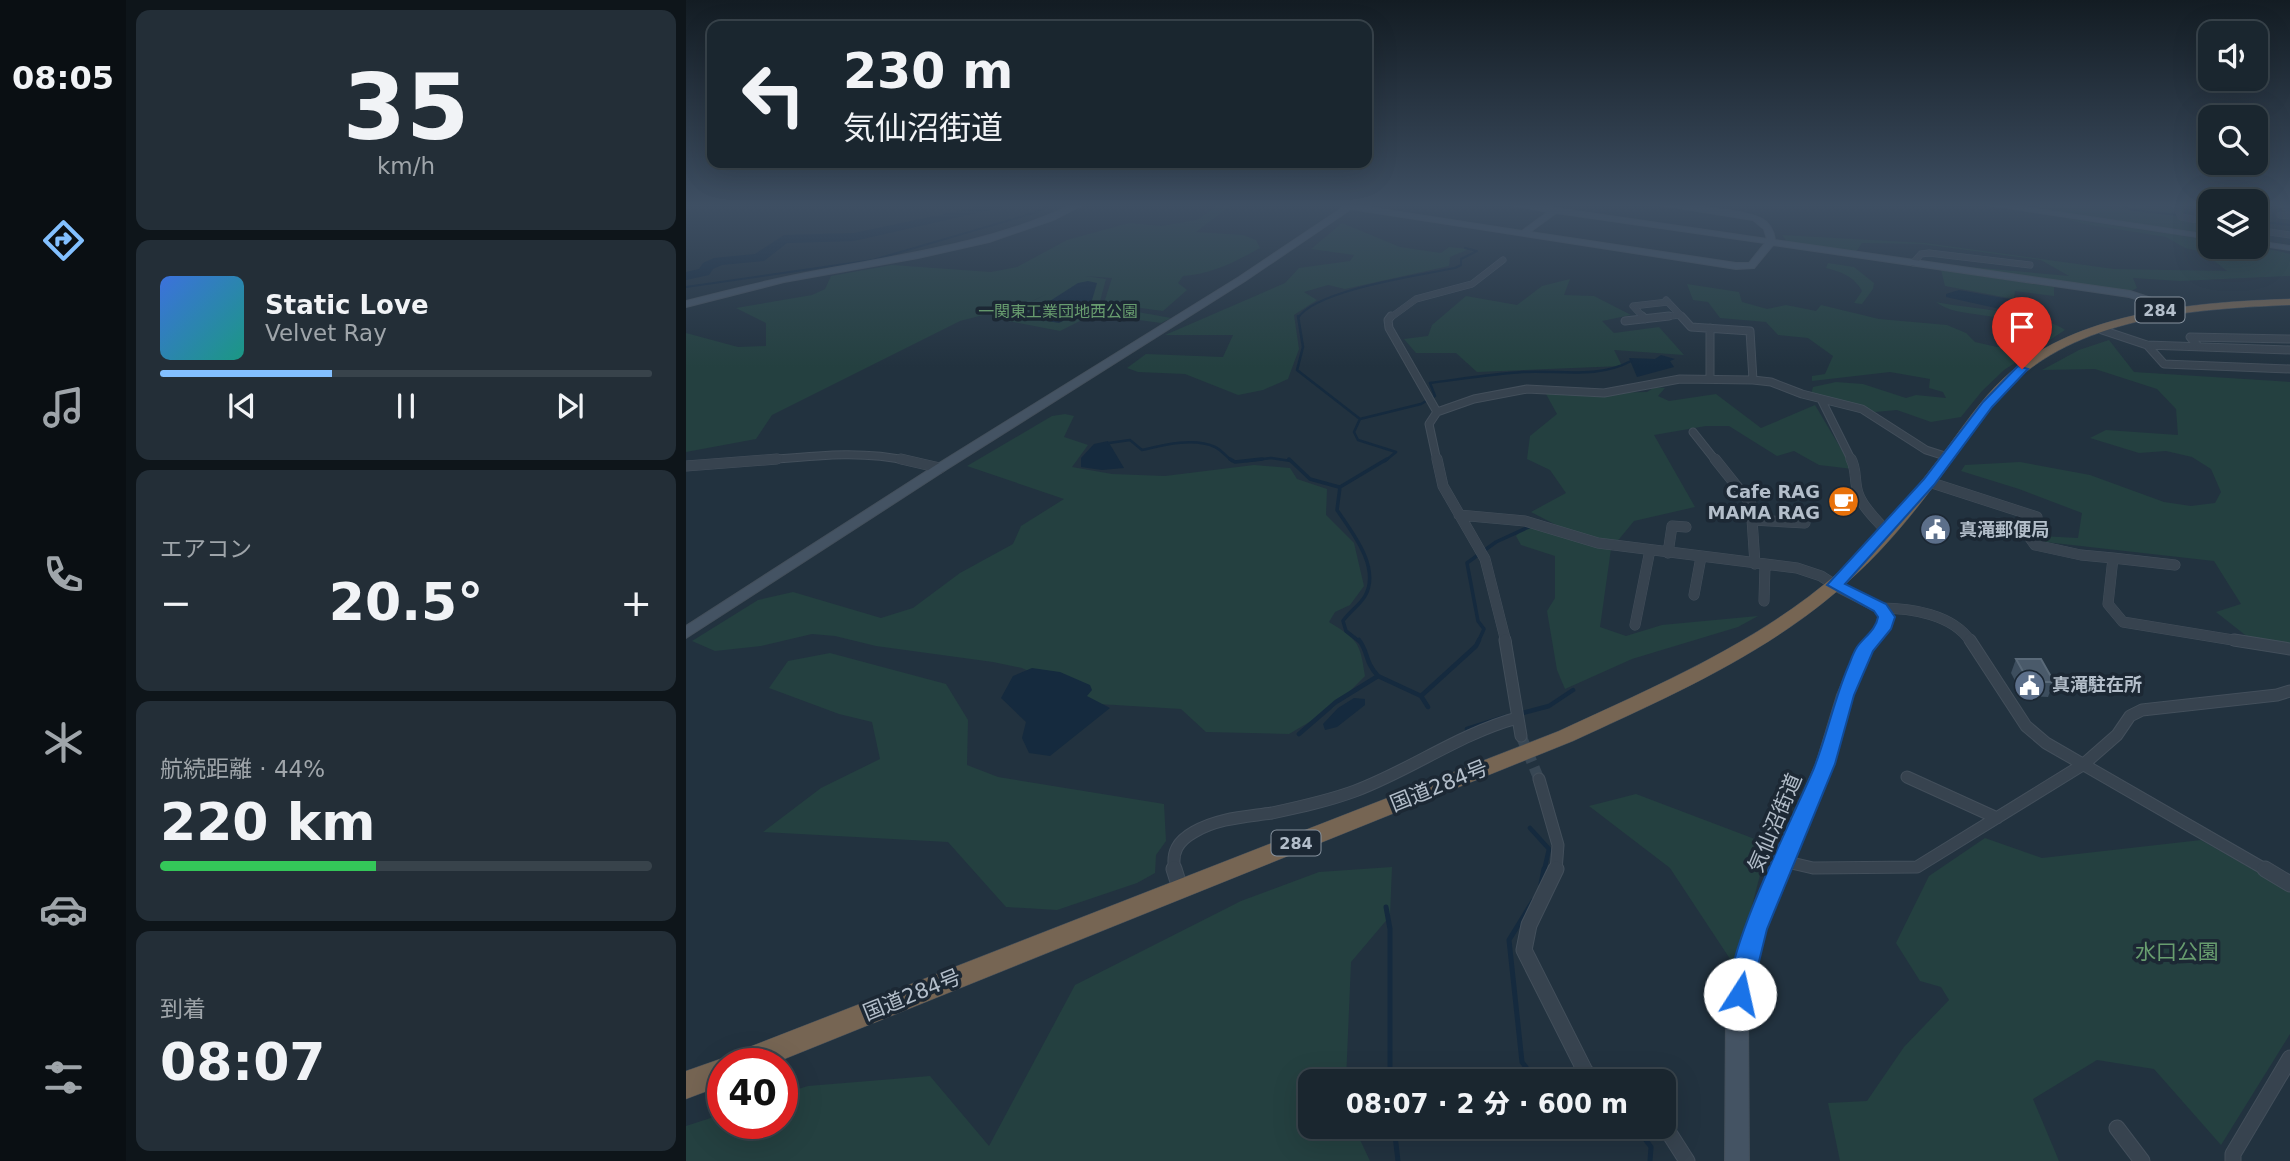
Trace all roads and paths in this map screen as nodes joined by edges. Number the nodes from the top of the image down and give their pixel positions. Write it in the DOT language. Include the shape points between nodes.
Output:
graph roads {
  1 [pos="900,258"];
  2 [pos="1273,258"];
  3 [pos="1686,258"];
  4 [pos="1758,258"];
  5 [pos="1880,258"];
  6 [pos="1917,258"];
  7 [pos="1973,258"];
  8 [pos="1503,260"];
  9 [pos="1913,263"];
  10 [pos="2030,265"];
  11 [pos="2290,300"];
  12 [pos="686,304"];
  13 [pos="2178,309"];
  14 [pos="1680,315"];
  15 [pos="1645,319"];
  16 [pos="1625,321"];
  17 [pos="1710,328"];
  18 [pos="2102,330"];
  19 [pos="2290,339"];
  20 [pos="2147,345"];
  21 [pos="2199,347"];
  22 [pos="2290,350"];
  23 [pos="2040,358"];
  24 [pos="2290,369"];
  25 [pos="1710,378"];
  26 [pos="1752,380"];
  27 [pos="1821,400"];
  28 [pos="1437,412"];
  29 [pos="1693,432"];
  30 [pos="1948,457"];
  31 [pos="686,466"];
  32 [pos="940,468"];
  33 [pos="1929,482"];
  34 [pos="1459,515"];
  35 [pos="1752,520"];
  36 [pos="1805,523"];
  37 [pos="1686,527"];
  38 [pos="1886,531"];
  39 [pos="1650,550"];
  40 [pos="1668,553"];
  41 [pos="1701,557"];
  42 [pos="2113,558"];
  43 [pos="1760,565"];
  44 [pos="2175,565"];
  45 [pos="1835,585"];
  46 [pos="1694,596"];
  47 [pos="1764,601"];
  48 [pos="1880,608"];
  49 [pos="1636,625"];
  50 [pos="686,633"];
  51 [pos="2290,649"];
  52 [pos="2290,691"];
  53 [pos="1517,718"];
  54 [pos="1521,736"];
  55 [pos="2084,764"];
  56 [pos="1907,777"];
  57 [pos="1538,779"];
  58 [pos="1997,818"];
  59 [pos="1783,861"];
  60 [pos="2290,884"];
  61 [pos="1180,888"];
  62 [pos="779,1048"];
  63 [pos="2290,1058"];
  64 [pos="1585,1069"];
  65 [pos="707,1077"];
  66 [pos="686,1085"];
  67 [pos="2117,1128"];
  68 [pos="1673,1139"];
  69 [pos="1687,1161"];
  70 [pos="1737,1161"];
  71 [pos="2142,1161"];
  72 [pos="2233,1161"];
  1 -- 12 [label="street" via="797,276"];
  2 -- 32 [label="street"];
  3 -- 4 [label="street" via="1751,266"];
  5 -- 9 [label="street"];
  6 -- 9 [label="street"];
  7 -- 10 [label="street"];
  8 -- 28 [label="street" via="1474,284 1419,296 1388,320"];
  9 -- 13 [label="street" via="2130,294"];
  11 -- 13 [label="highway, 国道284号 / 284"];
  13 -- 18 [label="highway, 国道284号 / 284"];
  13 -- 23 [label="highway, 国道284号 / 284" via="2072,336"];
  14 -- 15 [label="street"];
  14 -- 15 [label="street" via="1667,301 1633,306"];
  14 -- 17 [label="street" via="1691,327"];
  15 -- 16 [label="street"];
  17 -- 25 [label="street"];
  17 -- 26 [label="street" via="1750,331"];
  18 -- 20 [label="street"];
  18 -- 23 [label="highway, 国道284号 / 284"];
  19 -- 21 [label="street" via="2190,337"];
  20 -- 21 [label="street"];
  20 -- 24 [label="street" via="2164,364"];
  21 -- 22 [label="street"];
  23 -- 30 [label="highway, 国道284号 / 284" via="2010,379"];
  25 -- 26 [label="street"];
  25 -- 28 [label="street" via="1625,391 1527,389"];
  26 -- 27 [label="street"];
  27 -- 30 [label="street" via="1862,409 1926,450"];
  27 -- 38 [label="street" via="1856,468 1859,497"];
  28 -- 34 [label="street" via="1429,424 1433,449 1443,486"];
  29 -- 35 [label="street" via="1751,503"];
  30 -- 33 [label="highway, 国道284号 / 284"];
  31 -- 32 [label="street" via="842,454 893,457"];
  32 -- 50 [label="street"];
  33 -- 38 [label="highway, 国道284号 / 284"];
  33 -- 42 [label="street" via="2037,517 2030,538 2035,545"];
  34 -- 39 [label="street" via="1525,521 1598,543"];
  34 -- 53 [label="street" via="1485,559 1510,661"];
  35 -- 36 [label="street"];
  35 -- 43 [label="street"];
  37 -- 40 [label="street" via="1672,526"];
  38 -- 45 [label="highway, 国道284号 / 284"];
  39 -- 40 [label="street"];
  39 -- 49 [label="street"];
  40 -- 41 [label="street"];
  41 -- 43 [label="street"];
  41 -- 46 [label="street"];
  42 -- 44 [label="street"];
  42 -- 51 [label="street" via="2108,604 2123,622"];
  43 -- 45 [label="street" via="1797,568"];
  43 -- 47 [label="street"];
  45 -- 48 [label="street"];
  45 -- 61 [label="highway, 国道284号 / 284" via="1785,623 1699,673 1566,736"];
  48 -- 55 [label="street" via="1924,612 1955,626 1968,637 2026,726"];
  48 -- 59 [label="street, 気仙沼街道" via="1885,625 1857,666 1825,764"];
  52 -- 55 [label="street" via="2142,710 2130,716 2117,735"];
  53 -- 54 [label="street"];
  53 -- 61 [label="street" via="1471,732 1373,784 1196,830 1173,852"];
  55 -- 58 [label="street"];
  55 -- 60 [label="street"];
  56 -- 58 [label="street"];
  57 -- 64 [label="street" via="1559,852 1524,935 1524,950"];
  58 -- 59 [label="street" via="1917,867 1813,868"];
  59 -- 70 [label="street, 気仙沼街道" via="1743,973 1737,1015"];
  61 -- 62 [label="highway, 国道284号 / 284"];
  63 -- 72 [label="street"];
  65 -- 66 [label="highway"];
  67 -- 71 [label="street"];
  68 -- 69 [label="street"];
}
